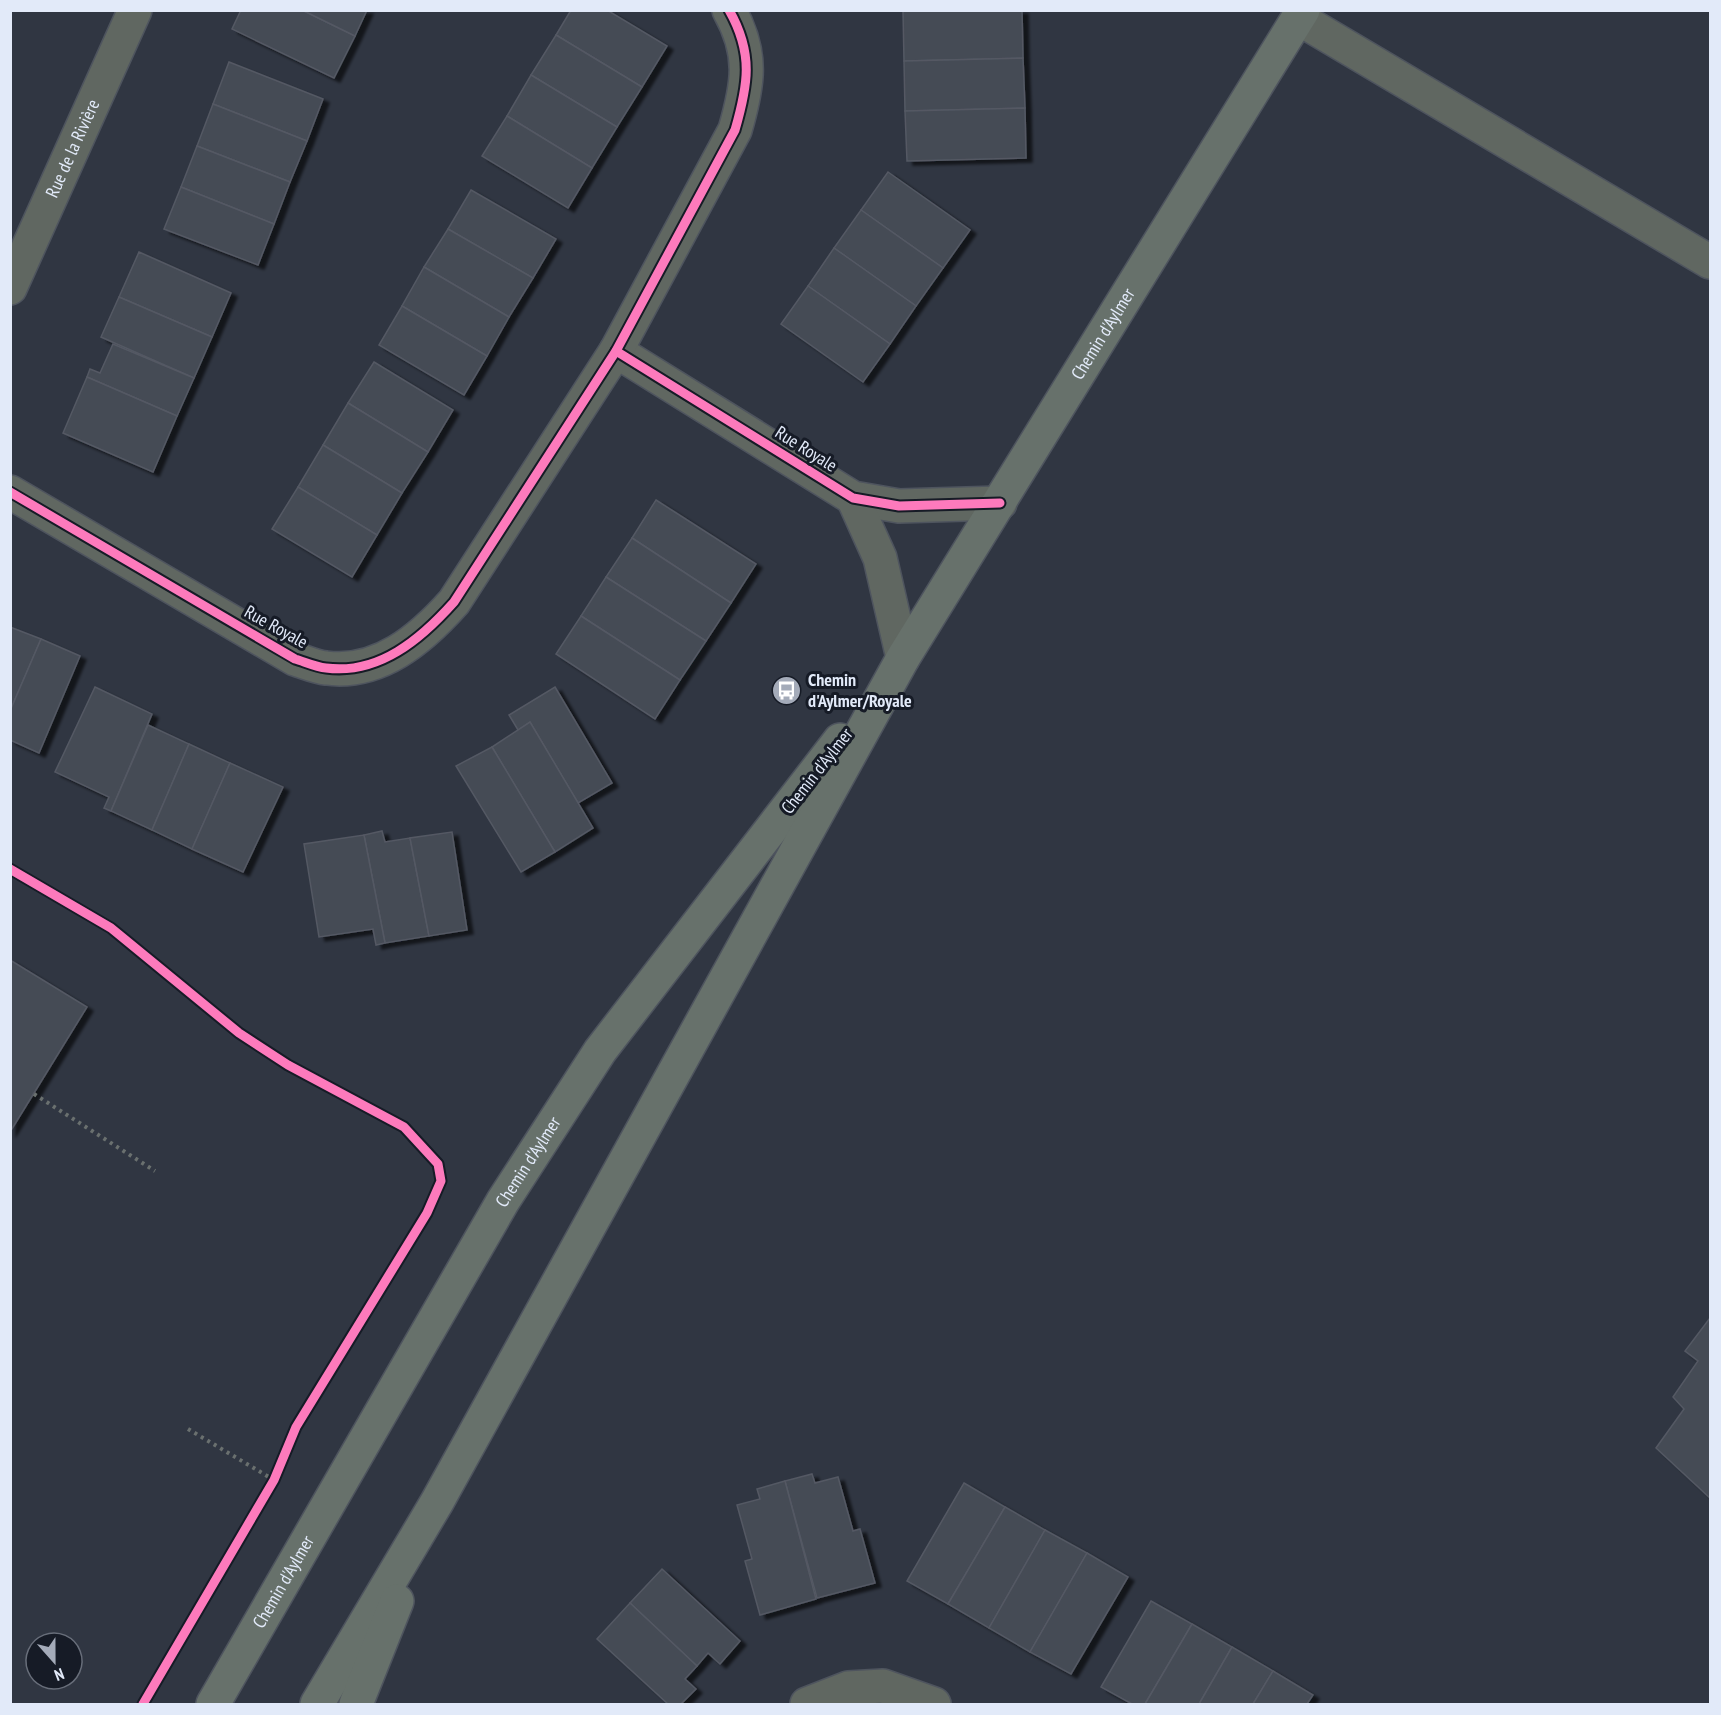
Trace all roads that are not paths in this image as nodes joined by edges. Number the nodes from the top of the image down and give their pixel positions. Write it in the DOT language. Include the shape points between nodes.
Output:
graph roads {
  1 [pos="135,10"];
  2 [pos="729,10"];
  3 [pos="1301,14"];
  4 [pos="1710,262"];
  5 [pos="10,288"];
  6 [pos="616,351"];
  7 [pos="10,492"];
  8 [pos="853,498"];
  9 [pos="1000,503"];
  10 [pos="903,658"];
  11 [pos="437,1502"];
  12 [pos="213,1704"];
  13 [pos="318,1704"];
  14 [pos="356,1704"];
  15 [pos="807,1704"];
  16 [pos="934,1704"];
  1 -- 5 [label="street, Rue de la Rivière"];
  2 -- 6 [label="street, Rue Royale" via="747,54 746,92 735,130"];
  3 -- 4 [label="street"];
  3 -- 9 [label="main road, Chemin d'Aylmer"];
  6 -- 7 [label="street, Rue Royale" via="454,602 427,632 398,653 359,666 327,668 295,659"];
  6 -- 8 [label="street, Rue Royale"];
  8 -- 9 [label="street, Rue Royale" via="899,506"];
  8 -- 10 [label="street" via="880,558"];
  9 -- 10 [label="main road, Chemin d'Aylmer"];
  10 -- 11 [label="main road, Chemin d'Aylmer"];
  10 -- 12 [label="main road, Chemin d'Aylmer" via="600,1051 502,1201"];
  11 -- 13 [label="main road, Chemin d'Aylmer"];
  11 -- 14 [label="main road"];
  15 -- 16 [label="street" via="848,1688 883,1686"];
}
